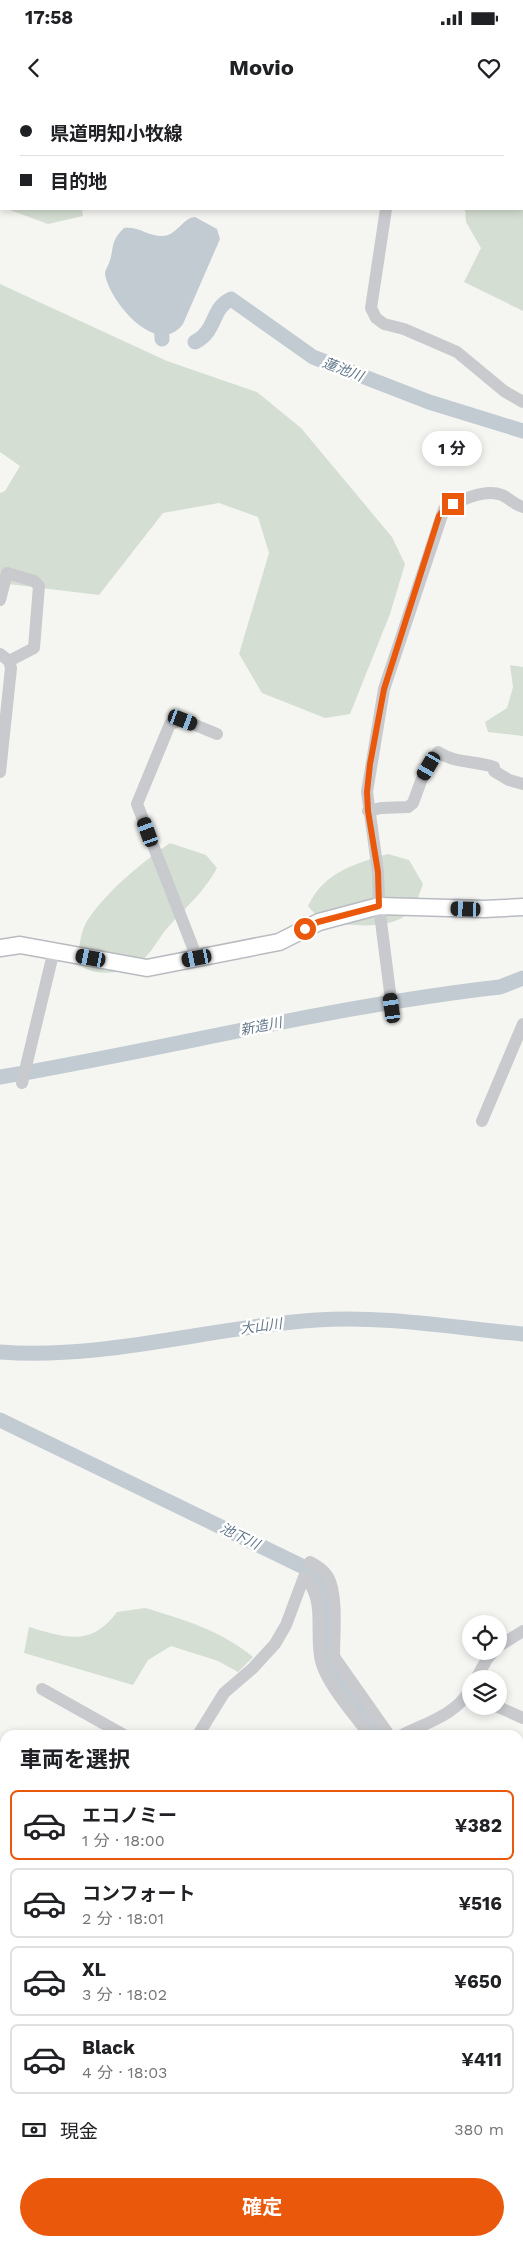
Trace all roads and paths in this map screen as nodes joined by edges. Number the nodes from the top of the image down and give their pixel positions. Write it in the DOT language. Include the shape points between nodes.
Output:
graph roads {
  1 [pos="383,210"];
  2 [pos="523,402"];
  3 [pos="523,507"];
  4 [pos="0,600"];
  5 [pos="4,658"];
  6 [pos="2,726"];
  7 [pos="217,734"];
  8 [pos="0,772"];
  9 [pos="523,784"];
  10 [pos="368,811"];
  11 [pos="379,906"];
  12 [pos="523,907"];
  13 [pos="0,948"];
  14 [pos="54,950"];
  15 [pos="197,958"];
  16 [pos="391,1002"];
  17 [pos="523,1024"];
  18 [pos="22,1083"];
  19 [pos="482,1121"];
  20 [pos="310,1562"];
  21 [pos="523,1631"];
  22 [pos="507,1641"];
  23 [pos="42,1689"];
  24 [pos="462,1700"];
  25 [pos="507,1711"];
  26 [pos="523,1718"];
  27 [pos="115,1730"];
  28 [pos="201,1730"];
  29 [pos="365,1730"];
  30 [pos="385,1730"];
  31 [pos="413,1730"];
  1 -- 2 [label="street" via="371,308 376,318 457,352 504,391"];
  3 -- 10 [label="street" via="490,493 453,504 439,516 380,704 367,792"];
  4 -- 5 [label="street" via="7,573 34,581 38,586 34,648"];
  5 -- 6 [label="street" via="11,668"];
  6 -- 8 [label="street"];
  7 -- 15 [label="street" via="183,720 170,724 137,804"];
  9 -- 10 [label="street" via="499,776 494,767 479,762 459,762 438,752 421,780 413,803 408,807"];
  10 -- 11 [label="street" via="378,872"];
  11 -- 12 [label="main road"];
  11 -- 15 [label="main road" via="318,922 279,942"];
  11 -- 16 [label="street"];
  13 -- 14 [label="main road" via="20,946"];
  14 -- 15 [label="main road" via="148,968"];
  14 -- 18 [label="street"];
  17 -- 19 [label="street"];
  20 -- 30 [label="street" via="324,1571 330,1581 337,1661"];
  21 -- 22 [label="street"];
  23 -- 27 [label="street"];
  24 -- 31 [label="street" via="439,1718"];
  25 -- 26 [label="street"];
  28 -- 29 [label="street" via="224,1694 275,1644 286,1625 304,1577 317,1597 321,1661 328,1677"];
}
